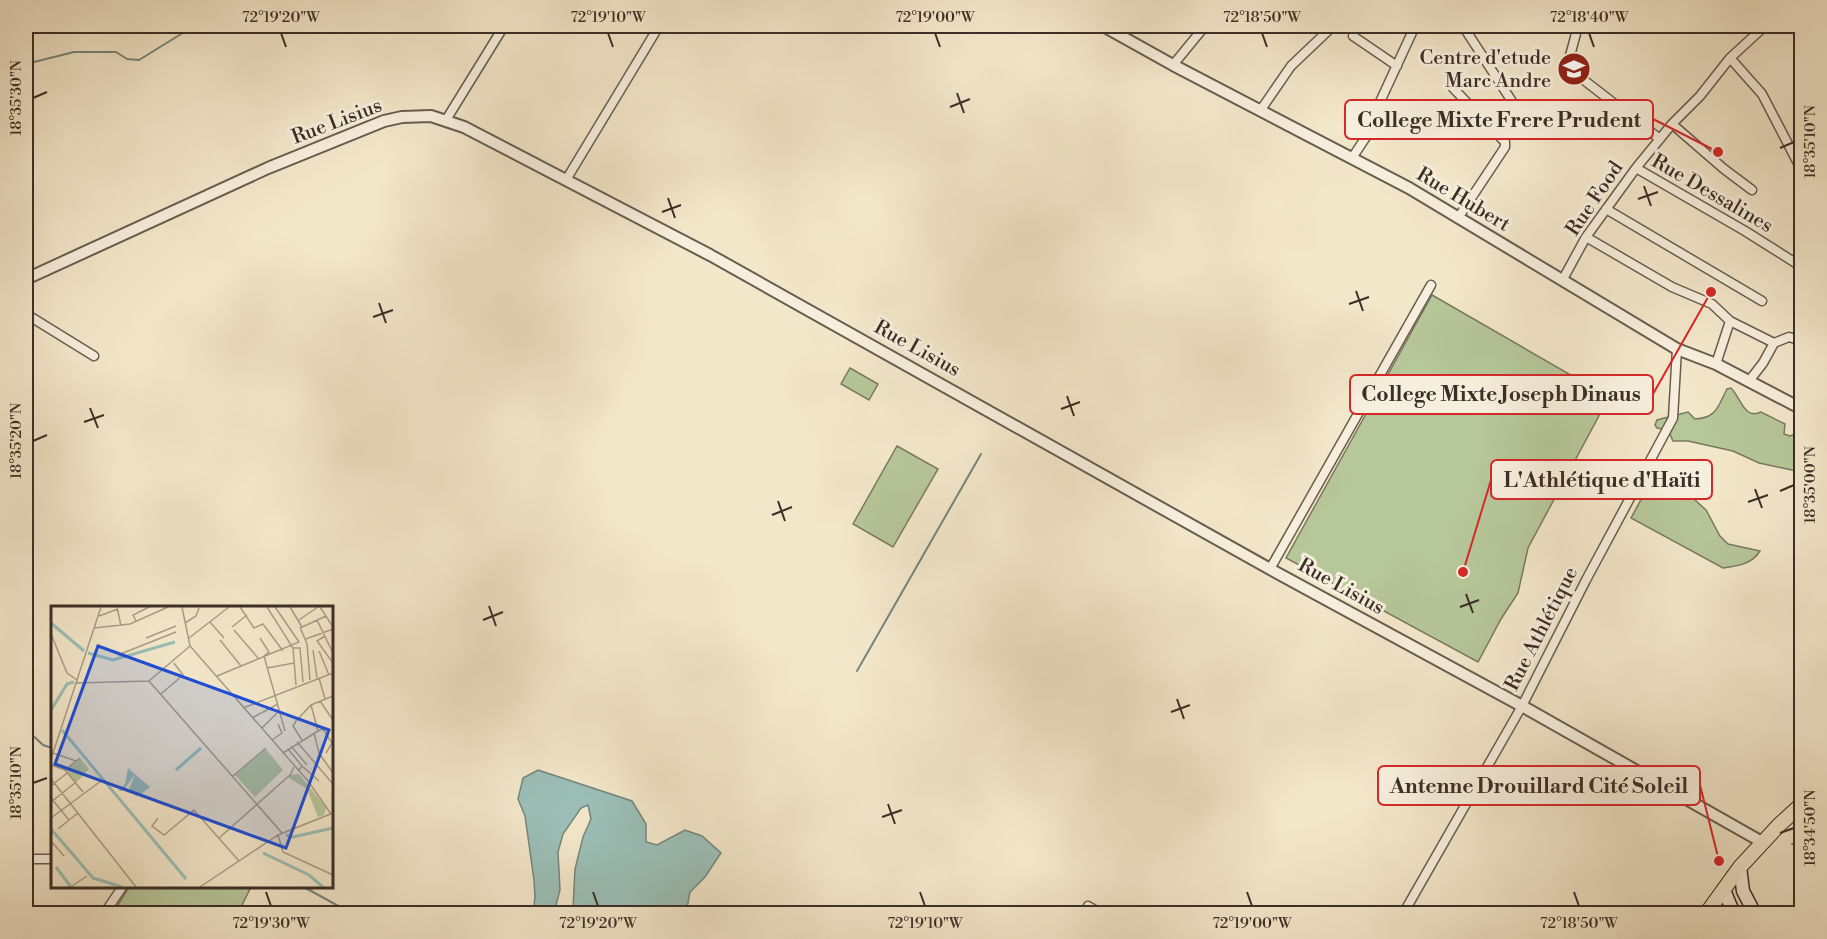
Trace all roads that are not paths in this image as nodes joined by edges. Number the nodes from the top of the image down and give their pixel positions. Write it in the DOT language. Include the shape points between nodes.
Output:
graph roads {
  1 [pos="504,26"];
  2 [pos="659,26"];
  3 [pos="1103,26"];
  4 [pos="1204,26"];
  5 [pos="1333,26"];
  6 [pos="1414,26"];
  7 [pos="1463,26"];
  8 [pos="1578,26"];
  9 [pos="1748,26"];
  10 [pos="1765,26"];
  11 [pos="1798,26"];
  12 [pos="1802,29"];
  13 [pos="1754,33"];
  14 [pos="1353,36"];
  15 [pos="1730,58"];
  16 [pos="1173,65"];
  17 [pos="1397,66"];
  18 [pos="1453,88"];
  19 [pos="1260,111"];
  20 [pos="450,112"];
  21 [pos="1526,123"];
  22 [pos="1672,124"];
  23 [pos="1660,139"];
  24 [pos="1352,158"];
  25 [pos="1636,168"];
  26 [pos="1802,171"];
  27 [pos="566,180"];
  28 [pos="1752,190"];
  29 [pos="1606,209"];
  30 [pos="1458,218"];
  31 [pos="1586,237"];
  32 [pos="1802,267"];
  33 [pos="26,279"];
  34 [pos="1563,279"];
  35 [pos="1431,285"];
  36 [pos="1762,301"];
  37 [pos="26,314"];
  38 [pos="1730,321"];
  39 [pos="1802,341"];
  40 [pos="1774,343"];
  41 [pos="1677,349"];
  42 [pos="94,356"];
  43 [pos="1716,364"];
  44 [pos="1749,381"];
  45 [pos="1802,409"];
  46 [pos="1270,569"];
  47 [pos="1522,706"];
  48 [pos="1802,804"];
  49 [pos="1763,841"];
  50 [pos="26,859"];
  51 [pos="51,859"];
  52 [pos="1740,867"];
  53 [pos="122,888"];
  54 [pos="1724,890"];
  55 [pos="1086,910"];
  56 [pos="104,914"];
  57 [pos="1102,914"];
  58 [pos="1403,914"];
  59 [pos="1706,914"];
  60 [pos="1734,914"];
  61 [pos="1755,914"];
  1 -- 20 [label="street"];
  2 -- 27 [label="street"];
  3 -- 16 [label="street, Rue Hubert"];
  4 -- 16 [label="street"];
  5 -- 19 [label="street" via="1290,66"];
  6 -- 17 [label="street"];
  7 -- 21 [label="street"];
  8 -- 23 [label="street" via="1567,67"];
  9 -- 13 [label="street"];
  10 -- 13 [label="street, Rue Food"];
  11 -- 12 [label="street"];
  13 -- 15 [label="street, Rue Food"];
  14 -- 17 [label="street"];
  15 -- 22 [label="street, Rue Food"];
  15 -- 26 [label="street" via="1762,94"];
  16 -- 19 [label="street, Rue Hubert"];
  17 -- 24 [label="street" via="1366,137"];
  18 -- 30 [label="street" via="1505,142"];
  19 -- 24 [label="street, Rue Hubert"];
  20 -- 27 [label="street, Rue Lisius"];
  20 -- 33 [label="street, Rue Lisius" via="384,121 243,179"];
  22 -- 23 [label="street, Rue Food"];
  22 -- 28 [label="street"];
  23 -- 25 [label="street, Rue Food"];
  24 -- 30 [label="street, Rue Hubert"];
  25 -- 29 [label="street, Rue Food"];
  25 -- 32 [label="street, Rue Dessalines"];
  27 -- 46 [label="street, Rue Lisius" via="710,255"];
  29 -- 31 [label="street, Rue Food"];
  29 -- 36 [label="street"];
  30 -- 34 [label="street, Rue Hubert"];
  31 -- 34 [label="street, Rue Food"];
  31 -- 38 [label="street" via="1712,304"];
  34 -- 41 [label="street, Rue Hubert"];
  35 -- 46 [label="street"];
  37 -- 42 [label="street"];
  38 -- 40 [label="street"];
  38 -- 43 [label="street"];
  39 -- 40 [label="street" via="1790,338"];
  40 -- 44 [label="street"];
  41 -- 43 [label="street, Rue Hubert"];
  41 -- 47 [label="street, Rue Athlétique" via="1673,418"];
  43 -- 44 [label="street, Rue Hubert"];
  44 -- 45 [label="street, Rue Hubert"];
  46 -- 47 [label="street, Rue Lisius"];
  47 -- 49 [label="street, Rue Lisius"];
  47 -- 58 [label="street, Rue Athlétique"];
  48 -- 49 [label="main road"];
  49 -- 52 [label="main road"];
  50 -- 51 [label="street"];
  52 -- 54 [label="main road"];
  52 -- 61 [label="main road" via="1743,891"];
  53 -- 56 [label="street"];
  54 -- 59 [label="main road"];
  54 -- 60 [label="main road"];
  55 -- 57 [label="street"];
}
